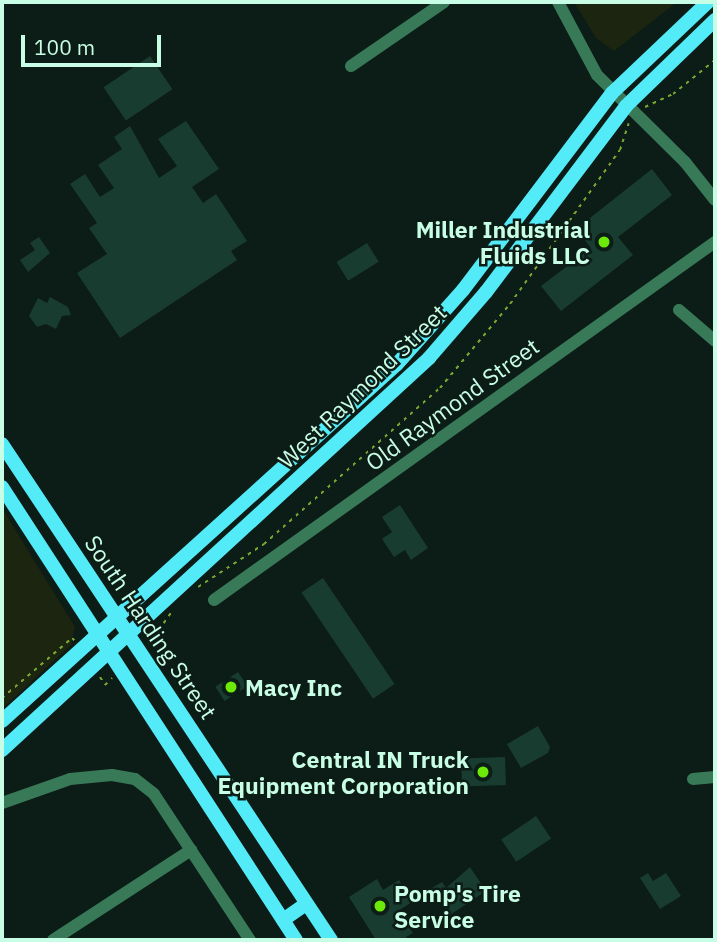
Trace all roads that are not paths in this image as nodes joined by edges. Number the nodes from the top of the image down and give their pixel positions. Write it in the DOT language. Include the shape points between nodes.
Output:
graph roads {
  1 [pos="444,2"];
  2 [pos="558,2"];
  3 [pos="708,2"];
  4 [pos="715,20"];
  5 [pos="351,66"];
  6 [pos="619,100"];
  7 [pos="715,200"];
  8 [pos="715,242"];
  9 [pos="679,310"];
  10 [pos="715,341"];
  11 [pos="3,447"];
  12 [pos="2,487"];
  13 [pos="214,600"];
  14 [pos="117,616"];
  15 [pos="130,635"];
  16 [pos="96,636"];
  17 [pos="108,654"];
  18 [pos="2,722"];
  19 [pos="2,750"];
  20 [pos="715,777"];
  21 [pos="693,779"];
  22 [pos="2,803"];
  23 [pos="191,850"];
  24 [pos="306,904"];
  25 [pos="283,920"];
  26 [pos="53,940"];
  27 [pos="250,940"];
  28 [pos="296,940"];
  29 [pos="331,940"];
  1 -- 5 [label="street"];
  2 -- 6 [label="street" via="584,56"];
  3 -- 6 [label="main road, West Raymond Street"];
  4 -- 6 [label="main road, West Raymond Street"];
  6 -- 7 [label="street" via="685,162"];
  6 -- 14 [label="main road, West Raymond Street" via="397,364"];
  6 -- 15 [label="main road, West Raymond Street" via="485,292 429,358"];
  8 -- 13 [label="street, Old Raymond Street"];
  9 -- 10 [label="street"];
  11 -- 14 [label="main road, South Harding Street"];
  12 -- 16 [label="main road"];
  14 -- 15 [label="main road, South Harding Street"];
  14 -- 16 [label="main road, West Raymond Street"];
  15 -- 17 [label="main road, West Raymond Street"];
  15 -- 24 [label="main road, South Harding Street"];
  16 -- 17 [label="main road"];
  16 -- 18 [label="main road, West Raymond Street"];
  17 -- 19 [label="main road, West Raymond Street"];
  17 -- 25 [label="main road"];
  20 -- 21 [label="street"];
  22 -- 23 [label="street" via="54,783 128,776 150,789"];
  23 -- 26 [label="street"];
  23 -- 27 [label="street"];
  24 -- 25 [label="main road"];
  24 -- 29 [label="main road, South Harding Street"];
  25 -- 28 [label="main road"];
}
